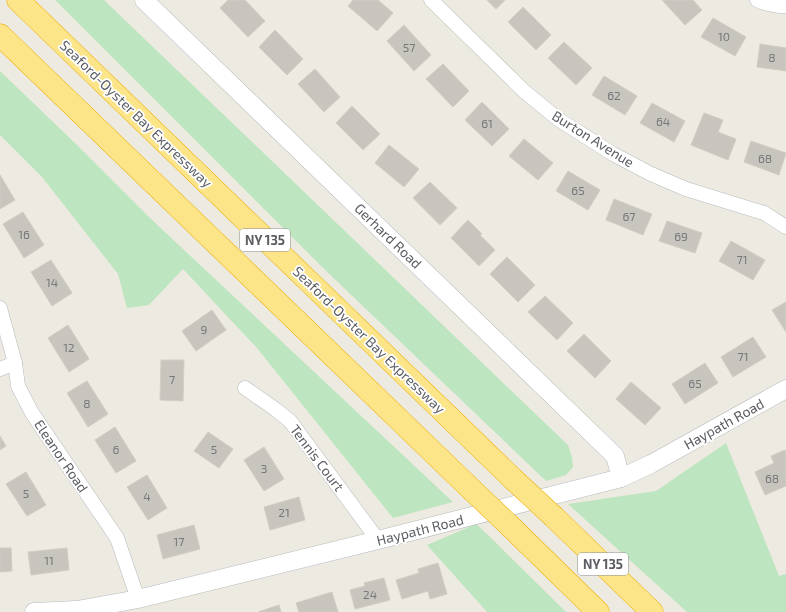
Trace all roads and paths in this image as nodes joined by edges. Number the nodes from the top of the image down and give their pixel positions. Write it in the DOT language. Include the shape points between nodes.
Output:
graph roads {
  1 [pos="18,0"];
  2 [pos="144,0"];
  3 [pos="431,0"];
  4 [pos="757,0"];
  5 [pos="786,6"];
  6 [pos="0,35"];
  7 [pos="786,228"];
  8 [pos="0,308"];
  9 [pos="15,363"];
  10 [pos="0,369"];
  11 [pos="245,388"];
  12 [pos="786,389"];
  13 [pos="621,478"];
  14 [pos="378,540"];
  15 [pos="138,599"];
  16 [pos="34,612"];
  17 [pos="598,612"];
  18 [pos="652,612"];
  1 -- 18 [label="highway, Seaford-Oyster Bay Expressway / NY 135, bridge"];
  2 -- 13 [label="street, Gerhard Road" via="615,456"];
  3 -- 7 [label="street, Burton Avenue" via="525,92 558,119 613,154 651,174 686,189 764,213"];
  4 -- 5 [label="street"];
  6 -- 17 [label="highway, NY 135, bridge"];
  8 -- 9 [label="street, Eleanor Road"];
  9 -- 10 [label="street"];
  9 -- 15 [label="street, Eleanor Road" via="18,386 32,413 116,538"];
  11 -- 14 [label="street, Tennis Court" via="290,421"];
  12 -- 13 [label="street, Haypath Road"];
  13 -- 14 [label="street, Haypath Road"];
  14 -- 15 [label="street, Haypath Road"];
  15 -- 16 [label="street, Haypath Road" via="77,610"];
}
